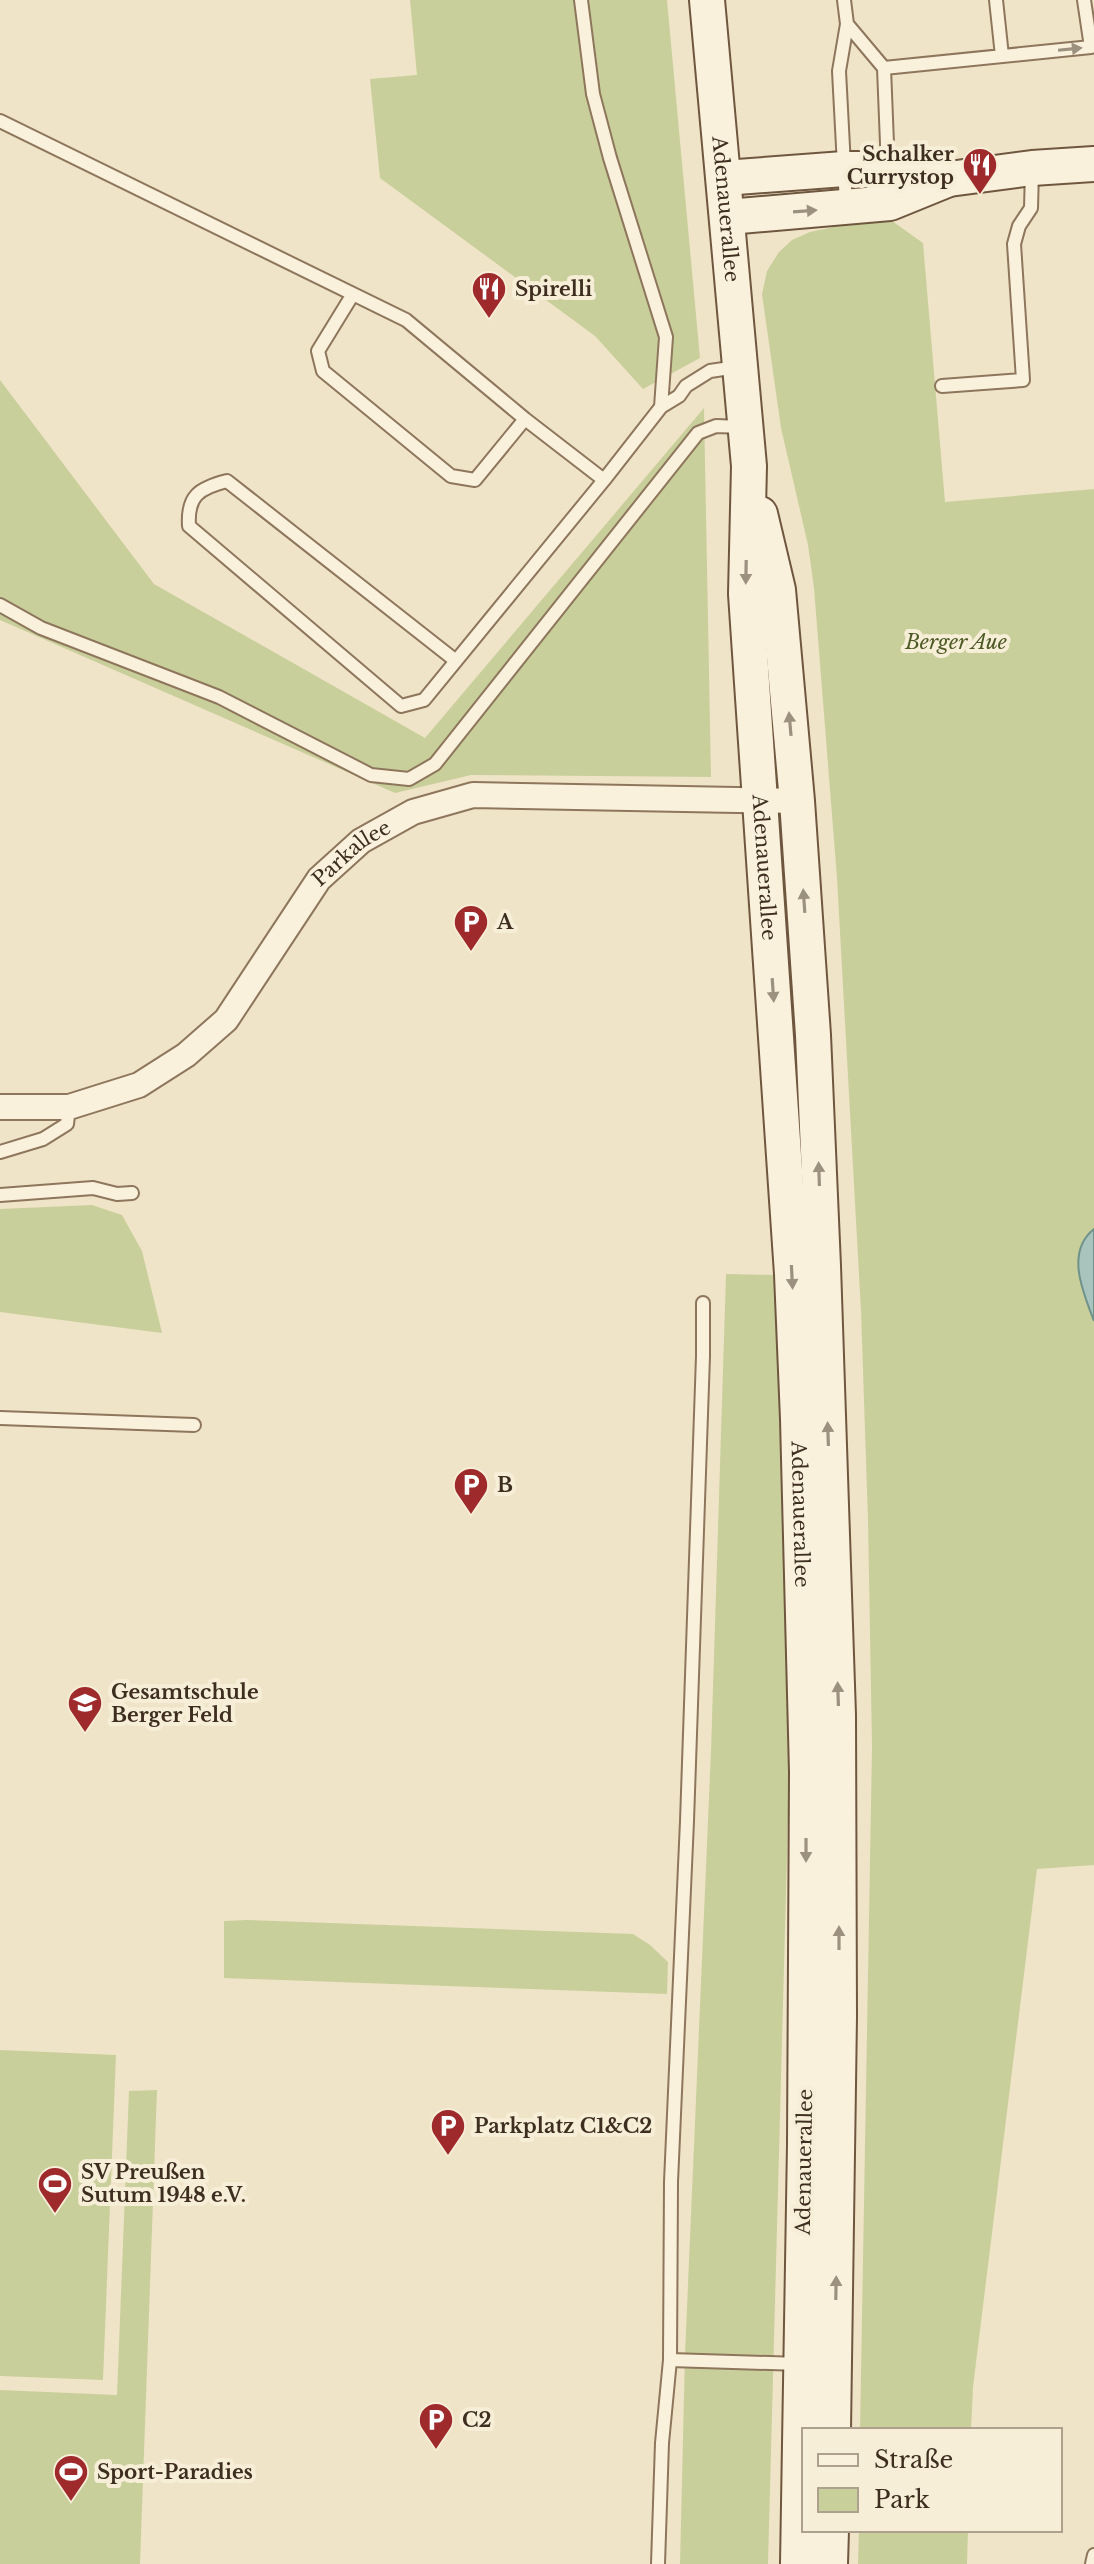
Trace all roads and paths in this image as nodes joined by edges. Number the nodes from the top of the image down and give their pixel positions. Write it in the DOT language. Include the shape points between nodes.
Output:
graph roads {
  1 [pos="581,0"];
  2 [pos="707,0"];
  3 [pos="844,0"];
  4 [pos="996,0"];
  5 [pos="1084,0"];
  6 [pos="847,24"];
  7 [pos="1002,56"];
  8 [pos="884,68"];
  9 [pos="0,121"];
  10 [pos="1094,164"];
  11 [pos="1032,168"];
  12 [pos="844,169"];
  13 [pos="724,178"];
  14 [pos="889,186"];
  15 [pos="846,208"];
  16 [pos="728,217"];
  17 [pos="353,294"];
  18 [pos="741,367"];
  19 [pos="942,386"];
  20 [pos="661,407"];
  21 [pos="525,419"];
  22 [pos="746,427"];
  23 [pos="749,466"];
  24 [pos="604,480"];
  25 [pos="0,605"];
  26 [pos="456,661"];
  27 [pos="761,800"];
  28 [pos="797,801"];
  29 [pos="0,1107"];
  30 [pos="69,1107"];
  31 [pos="0,1152"];
  32 [pos="132,1193"];
  33 [pos="0,1195"];
  34 [pos="703,1303"];
  35 [pos="0,1418"];
  36 [pos="194,1425"];
  37 [pos="670,2360"];
  38 [pos="818,2365"];
  39 [pos="812,2428"];
  40 [pos="833,2428"];
  41 [pos="802,2524"];
  42 [pos="831,2532"];
  43 [pos="1094,2555"];
  44 [pos="658,2564"];
  45 [pos="798,2564"];
  46 [pos="830,2564"];
  47 [pos="1092,2564"];
  1 -- 20 [label="lane" via="596,107 666,337"];
  2 -- 13 [label="main road, Adenauerallee"];
  3 -- 6 [label="lane"];
  4 -- 7 [label="lane"];
  7 -- 5 [label="lane, one-way" via="1091,47"];
  6 -- 8 [label="lane"];
  6 -- 12 [label="lane" via="839,71"];
  7 -- 8 [label="lane"];
  8 -- 14 [label="lane"];
  9 -- 17 [label="lane"];
  10 -- 11 [label="main road"];
  11 -- 14 [label="main road"];
  11 -- 19 [label="lane" via="1031,208 1014,244 1023,380"];
  12 -- 13 [label="main road"];
  12 -- 14 [label="main road"];
  12 -- 15 [label="lane"];
  13 -- 16 [label="main road, Adenauerallee"];
  14 -- 15 [label="main road"];
  16 -- 15 [label="main road, one-way"];
  16 -- 18 [label="main road, Adenauerallee"];
  17 -- 21 [label="lane" via="406,320"];
  17 -- 21 [label="lane" via="318,351 323,371 451,476 475,480"];
  18 -- 20 [label="lane" via="710,371"];
  18 -- 22 [label="main road, Adenauerallee"];
  20 -- 24 [label="lane"];
  21 -- 24 [label="lane"];
  22 -- 23 [label="main road, Adenauerallee"];
  22 -- 25 [label="lane" via="716,426 698,433 435,764 409,779 371,775 219,697 41,628"];
  23 -- 27 [label="main road, Adenauerallee, one-way" via="746,594"];
  28 -- 23 [label="main road, Adenauerallee, one-way" via="778,590"];
  24 -- 26 [label="lane"];
  26 -- 26 [label="lane" via="227,481 203,487 188,508 189,526 401,706 424,700"];
  27 -- 28 [label="street, Parkallee"];
  27 -- 30 [label="street, Parkallee" via="473,795 413,812 361,841 319,879 226,1020 186,1055 139,1085"];
  27 -- 38 [label="main road, Adenauerallee, one-way" via="798,1419"];
  38 -- 28 [label="main road, Adenauerallee, one-way" via="839,2016 838,1715 813,1035"];
  29 -- 30 [label="street, Parkallee"];
  30 -- 31 [label="lane" via="67,1124 43,1139"];
  32 -- 33 [label="lane" via="93,1188"];
  34 -- 37 [label="lane" via="671,2182"];
  35 -- 36 [label="lane"];
  37 -- 38 [label="lane"];
  37 -- 44 [label="lane"];
  38 -- 39 [label="main road, Adenauerallee"];
  38 -- 40 [label="main road, Adenauerallee"];
  41 -- 45 [label="main road, Adenauerallee"];
  42 -- 46 [label="main road"];
  43 -- 47 [label="lane"];
}
